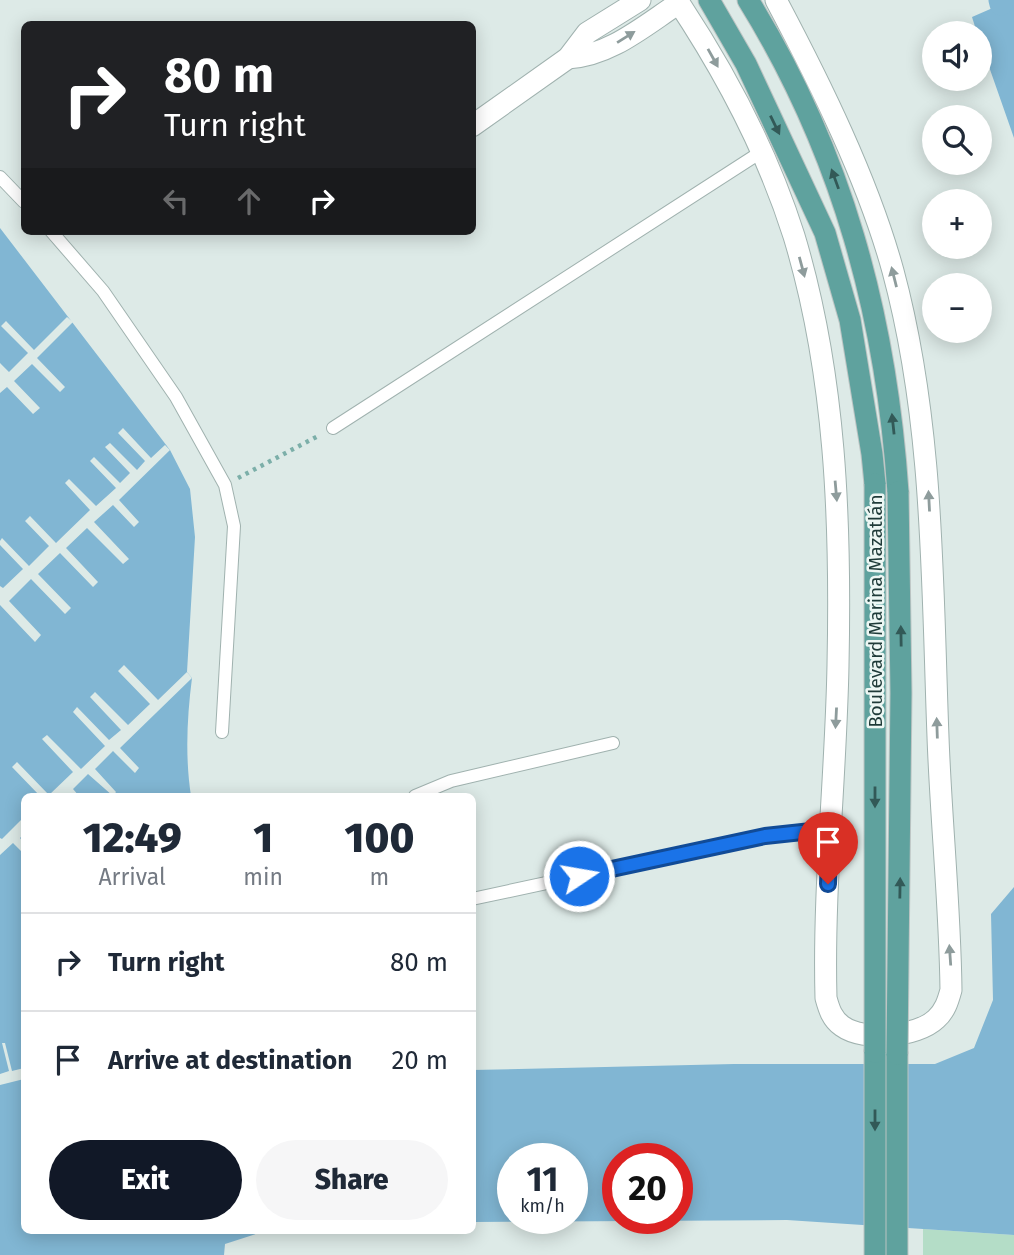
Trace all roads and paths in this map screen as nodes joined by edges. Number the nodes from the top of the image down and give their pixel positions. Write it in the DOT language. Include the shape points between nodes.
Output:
graph roads {
  1 [pos="640,0"];
  2 [pos="709,0"];
  3 [pos="748,0"];
  4 [pos="776,0"];
  5 [pos="678,2"];
  6 [pos="568,58"];
  7 [pos="476,123"];
  8 [pos="761,152"];
  9 [pos="0,177"];
  10 [pos="21,199"];
  11 [pos="54,235"];
  12 [pos="332,428"];
  13 [pos="225,485"];
  14 [pos="222,732"];
  15 [pos="613,743"];
  16 [pos="422,793"];
  17 [pos="830,829"];
  18 [pos="476,898"];
  19 [pos="875,1255"];
  20 [pos="897,1255"];
  1 -- 6 [label="street" via="587,33"];
  2 -- 19 [label="main road, Boulevard Marina Mazatlán, one-way, bridge" via="746,64 825,233 850,320 872,454"];
  20 -- 3 [label="main road, Boulevard Marina Mazatlán, one-way, bridge" via="901,693 898,492 888,380 855,237 836,179 791,76"];
  17 -- 4 [label="street, Boulevard Marina Mazatlán, one-way" via="826,998 831,1014 854,1032 875,1035 922,1029 946,1007 951,964 927,469 911,349 874,214 827,102"];
  6 -- 5 [label="street, one-way" via="601,52"];
  5 -- 8 [label="street, Boulevard Marina Mazatlán, one-way" via="710,52"];
  6 -- 7 [label="street"];
  8 -- 12 [label="lane"];
  8 -- 17 [label="street, Boulevard Marina Mazatlán, one-way" via="793,234 811,301 827,395 839,532"];
  9 -- 10 [label="lane"];
  11 -- 13 [label="lane" via="103,291 169,386"];
  12 -- 13 [label="path"];
  13 -- 14 [label="lane" via="234,526"];
  15 -- 16 [label="lane" via="451,781"];
  17 -- 18 [label="lane" via="765,836"];
}
